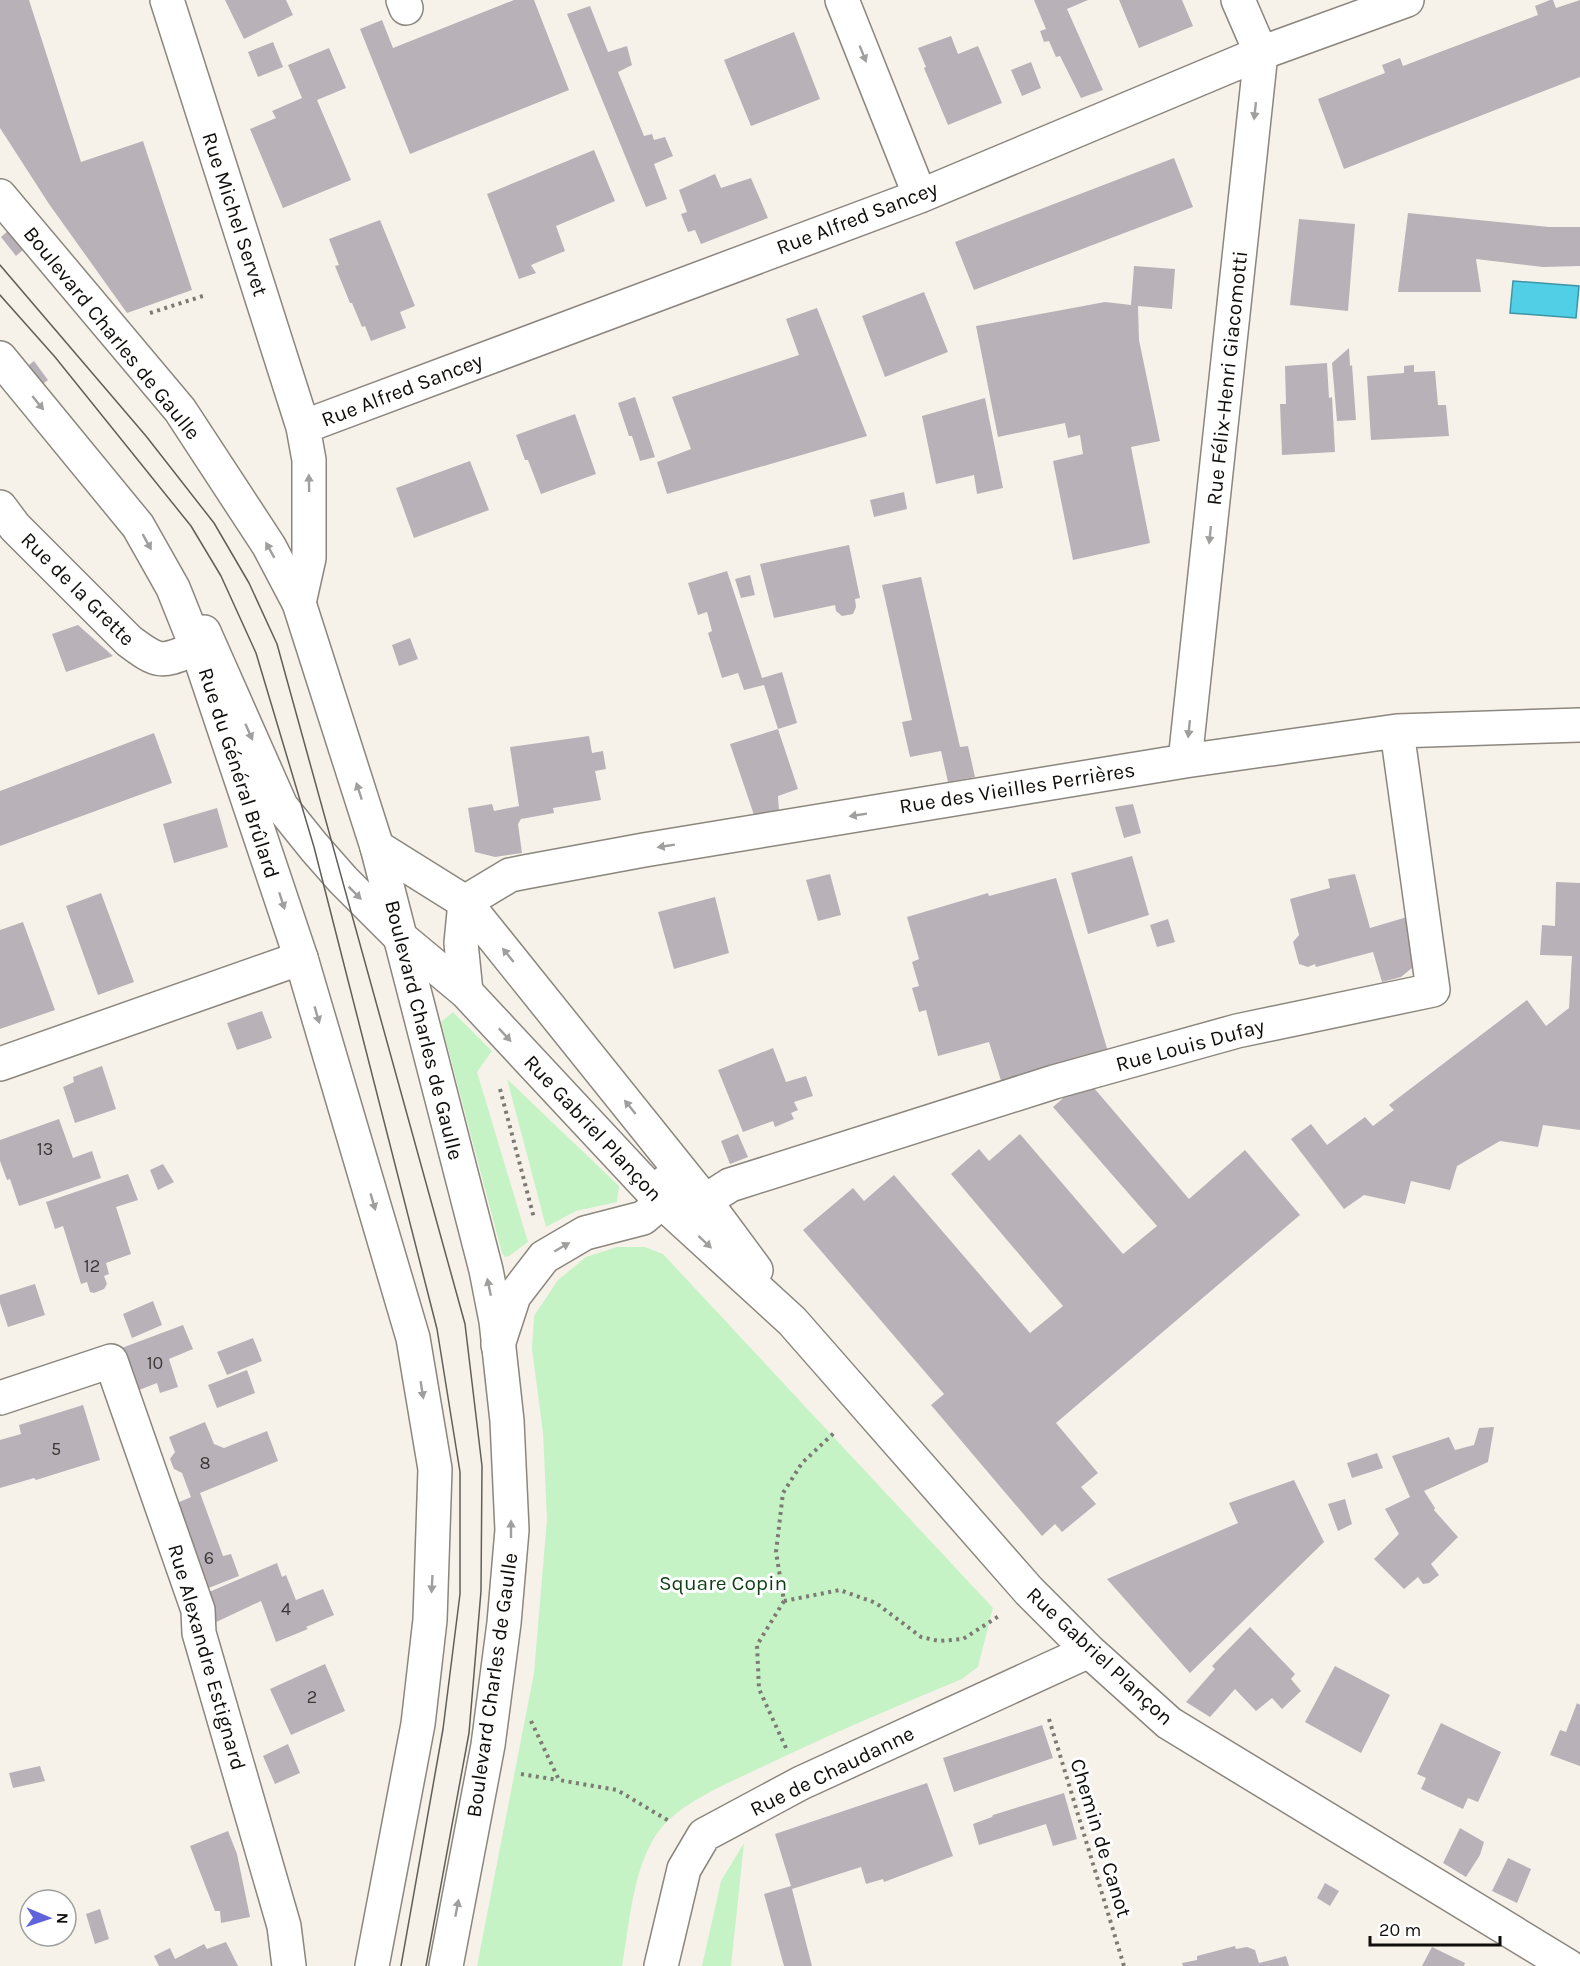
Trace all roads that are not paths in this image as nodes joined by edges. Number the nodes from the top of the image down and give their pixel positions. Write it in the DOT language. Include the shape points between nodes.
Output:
graph roads {
  1 [pos="167,0"];
  2 [pos="842,0"];
  3 [pos="1238,0"];
  4 [pos="1407,0"];
  5 [pos="1262,53"];
  6 [pos="0,196"];
  7 [pos="920,196"];
  8 [pos="0,358"];
  9 [pos="303,428"];
  10 [pos="0,507"];
  11 [pos="173,588"];
  12 [pos="298,603"];
  13 [pos="185,653"];
  14 [pos="1580,725"];
  15 [pos="1397,731"];
  16 [pos="1185,760"];
  17 [pos="377,847"];
  18 [pos="465,902"];
  19 [pos="400,937"];
  20 [pos="301,958"];
  21 [pos="466,992"];
  22 [pos="0,1064"];
  23 [pos="659,1144"];
  24 [pos="662,1202"];
  25 [pos="705,1202"];
  26 [pos="792,1321"];
  27 [pos="498,1345"];
  28 [pos="0,1398"];
  29 [pos="1089,1652"];
  30 [pos="289,1966"];
  31 [pos="372,1966"];
  32 [pos="446,1966"];
  33 [pos="661,1966"];
  34 [pos="1568,1966"];
  1 -- 9 [label="street, Rue Michel Servet"];
  2 -- 7 [label="street, one-way"];
  3 -- 5 [label="street"];
  4 -- 5 [label="street, Rue Alfred Sancey"];
  5 -- 7 [label="street, Rue Alfred Sancey"];
  5 -- 16 [label="street, Rue Félix-Henri Giacomotti, one-way"];
  12 -- 6 [label="street, Boulevard Charles de Gaulle, one-way" via="269,546 180,410"];
  7 -- 9 [label="street, Rue Alfred Sancey"];
  8 -- 11 [label="street, one-way" via="138,526"];
  12 -- 9 [label="street, Rue Michel Servet, one-way" via="309,558 309,460"];
  10 -- 13 [label="street, Rue de la Grette" via="15,527 149,657 161,660"];
  11 -- 13 [label="street, Rue du Général Brûlard"];
  11 -- 19 [label="street, Rue Gabriel Plançon, one-way" via="206,635 281,806 343,880"];
  17 -- 12 [label="street, Boulevard Charles de Gaulle, one-way"];
  13 -- 20 [label="street, Rue du Général Brûlard, one-way"];
  14 -- 15 [label="street, Rue des Vieilles Perrières"];
  15 -- 16 [label="street, Rue des Vieilles Perrières"];
  15 -- 25 [label="street, Rue Louis Dufay" via="1433,990 1237,1031 1054,1082 730,1185"];
  16 -- 18 [label="street, Rue des Vieilles Perrières, one-way" via="525,872 510,875"];
  17 -- 18 [label="street, Rue Gabriel Plançon"];
  17 -- 19 [label="street, Boulevard Charles de Gaulle"];
  18 -- 21 [label="street" via="461,943"];
  23 -- 18 [label="street, Rue Gabriel Plançon, one-way"];
  19 -- 21 [label="street, Rue Gabriel Plançon"];
  27 -- 19 [label="street, Boulevard Charles de Gaulle, one-way" via="486,1270"];
  20 -- 22 [label="street"];
  20 -- 31 [label="street, one-way" via="413,1338 435,1469 430,1620 419,1712"];
  21 -- 24 [label="street, Rue Gabriel Plançon, one-way"];
  23 -- 24 [label="street" via="666,1183"];
  23 -- 25 [label="street, Rue Gabriel Plançon"];
  24 -- 26 [label="street, Rue Gabriel Plançon, one-way"];
  27 -- 24 [label="street, one-way" via="514,1296 544,1257 585,1233 644,1218"];
  25 -- 26 [label="street, Rue Gabriel Plançon"];
  26 -- 29 [label="street, Rue Gabriel Plançon" via="1029,1591"];
  32 -- 27 [label="street, Boulevard Charles de Gaulle, one-way" via="488,1745 512,1530 507,1421"];
  28 -- 30 [label="street, Rue Alexandre Estignard" via="111,1361 198,1610 199,1633 284,1926"];
  29 -- 33 [label="street, Rue de Chaudanne" via="801,1783 704,1835 684,1869"];
  29 -- 34 [label="street, Rue Gabriel Plançon" via="1169,1723"];
}
